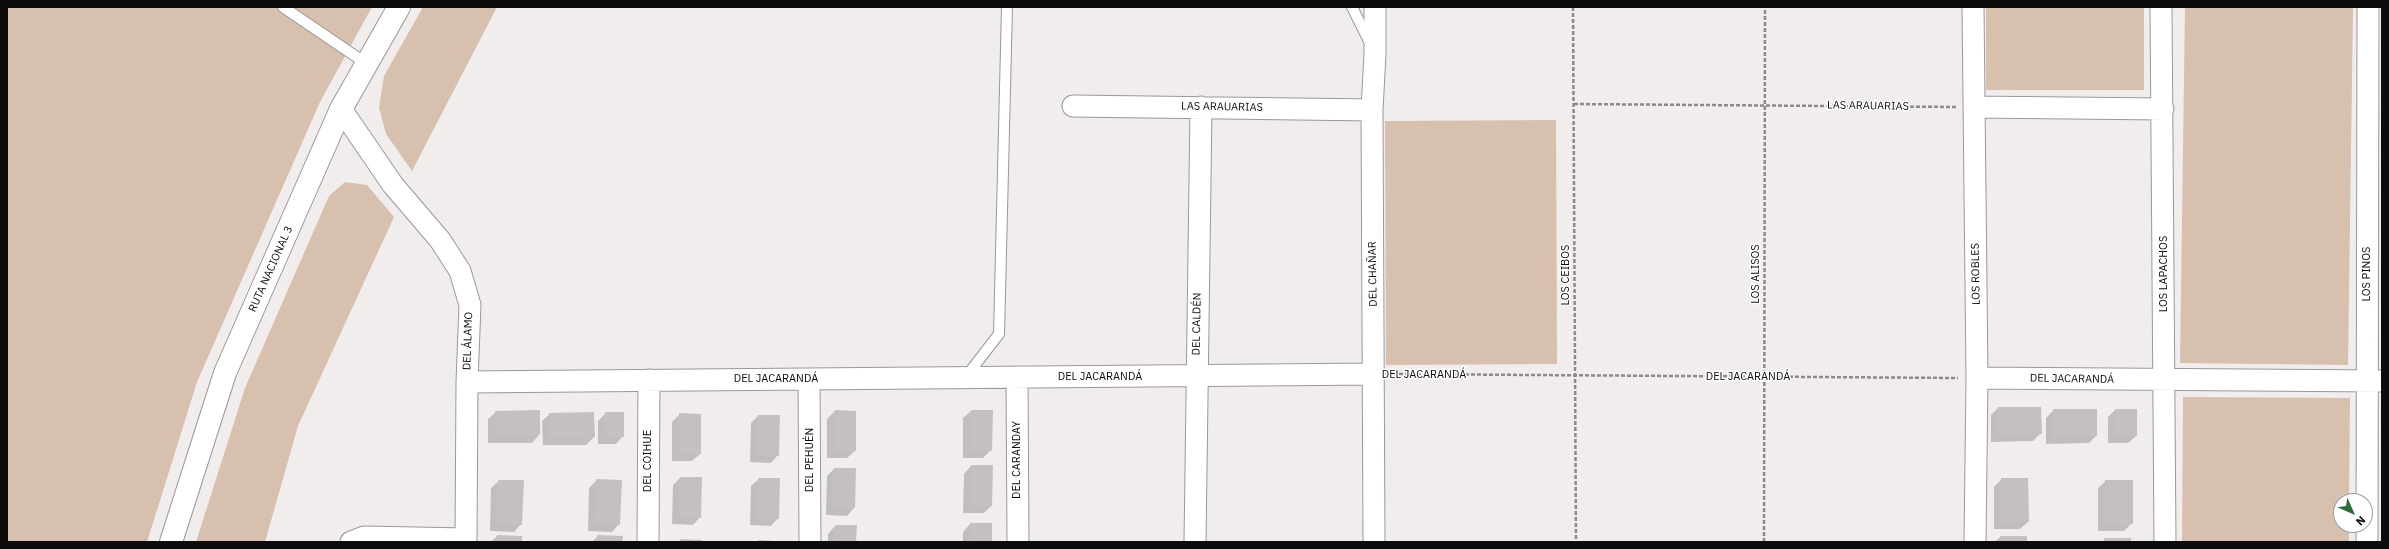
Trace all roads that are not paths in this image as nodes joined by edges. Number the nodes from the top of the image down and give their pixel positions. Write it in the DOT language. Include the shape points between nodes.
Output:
graph roads {
  1 [pos="283,7"];
  2 [pos="399,7"];
  3 [pos="1007,7"];
  4 [pos="1352,7"];
  5 [pos="1375,7"];
  6 [pos="1973,7"];
  7 [pos="2161,7"];
  8 [pos="2368,7"];
  9 [pos="1375,54"];
  10 [pos="366,64"];
  11 [pos="1073,106"];
  12 [pos="1201,106"];
  13 [pos="1974,108"];
  14 [pos="341,109"];
  15 [pos="2163,109"];
  16 [pos="1372,110"];
  17 [pos="1374,374"];
  18 [pos="1196,376"];
  19 [pos="1017,377"];
  20 [pos="965,378"];
  21 [pos="1977,378"];
  22 [pos="809,379"];
  23 [pos="649,380"];
  24 [pos="2164,380"];
  25 [pos="2374,381"];
  26 [pos="467,382"];
  27 [pos="358,540"];
  28 [pos="466,540"];
  29 [pos="171,542"];
  30 [pos="648,542"];
  31 [pos="810,542"];
  32 [pos="1018,542"];
  33 [pos="1195,542"];
  34 [pos="1374,542"];
  35 [pos="1975,542"];
  36 [pos="2165,542"];
  37 [pos="2367,542"];
  1 -- 10 [label="lane"];
  2 -- 10 [label="highway, RUTA NACIONAL 3"];
  3 -- 20 [label="lane" via="999,334"];
  4 -- 9 [label="lane"];
  5 -- 9 [label="street, DEL CHAÑAR"];
  6 -- 13 [label="street, LOS ROBLES"];
  7 -- 15 [label="street, LOS LAPACHOS"];
  8 -- 25 [label="street, LOS PINOS"];
  9 -- 16 [label="street, DEL CHAÑAR"];
  10 -- 14 [label="highway, RUTA NACIONAL 3"];
  11 -- 12 [label="street, LAS ARAUARIAS"];
  12 -- 16 [label="street, LAS ARAUARIAS"];
  12 -- 18 [label="street, DEL CALDÉN"];
  13 -- 15 [label="street"];
  13 -- 21 [label="street, LOS ROBLES"];
  14 -- 26 [label="street, DEL ÁLAMO" via="393,185 440,240 460,271 470,305"];
  14 -- 29 [label="highway, RUTA NACIONAL 3" via="225,373"];
  15 -- 24 [label="street, LOS LAPACHOS"];
  16 -- 17 [label="street, DEL CHAÑAR"];
  17 -- 18 [label="street, DEL JACARANDÁ"];
  17 -- 34 [label="street, DEL CHAÑAR"];
  18 -- 19 [label="street, DEL JACARANDÁ"];
  18 -- 33 [label="street, DEL CALDÉN"];
  19 -- 20 [label="street, DEL JACARANDÁ"];
  19 -- 32 [label="street, DEL CARANDAY"];
  20 -- 22 [label="street, DEL JACARANDÁ"];
  21 -- 24 [label="street, DEL JACARANDÁ"];
  21 -- 35 [label="street, LOS ROBLES"];
  22 -- 23 [label="street, DEL JACARANDÁ"];
  22 -- 31 [label="street, DEL PEHUÉN"];
  23 -- 26 [label="street, DEL JACARANDÁ"];
  23 -- 30 [label="street, DEL COIHUE"];
  24 -- 25 [label="street, DEL JACARANDÁ"];
  24 -- 36 [label="street, LOS LAPACHOS"];
  25 -- 37 [label="street, LOS PINOS"];
  26 -- 28 [label="street, DEL ÁLAMO"];
  27 -- 28 [label="street"];
}
